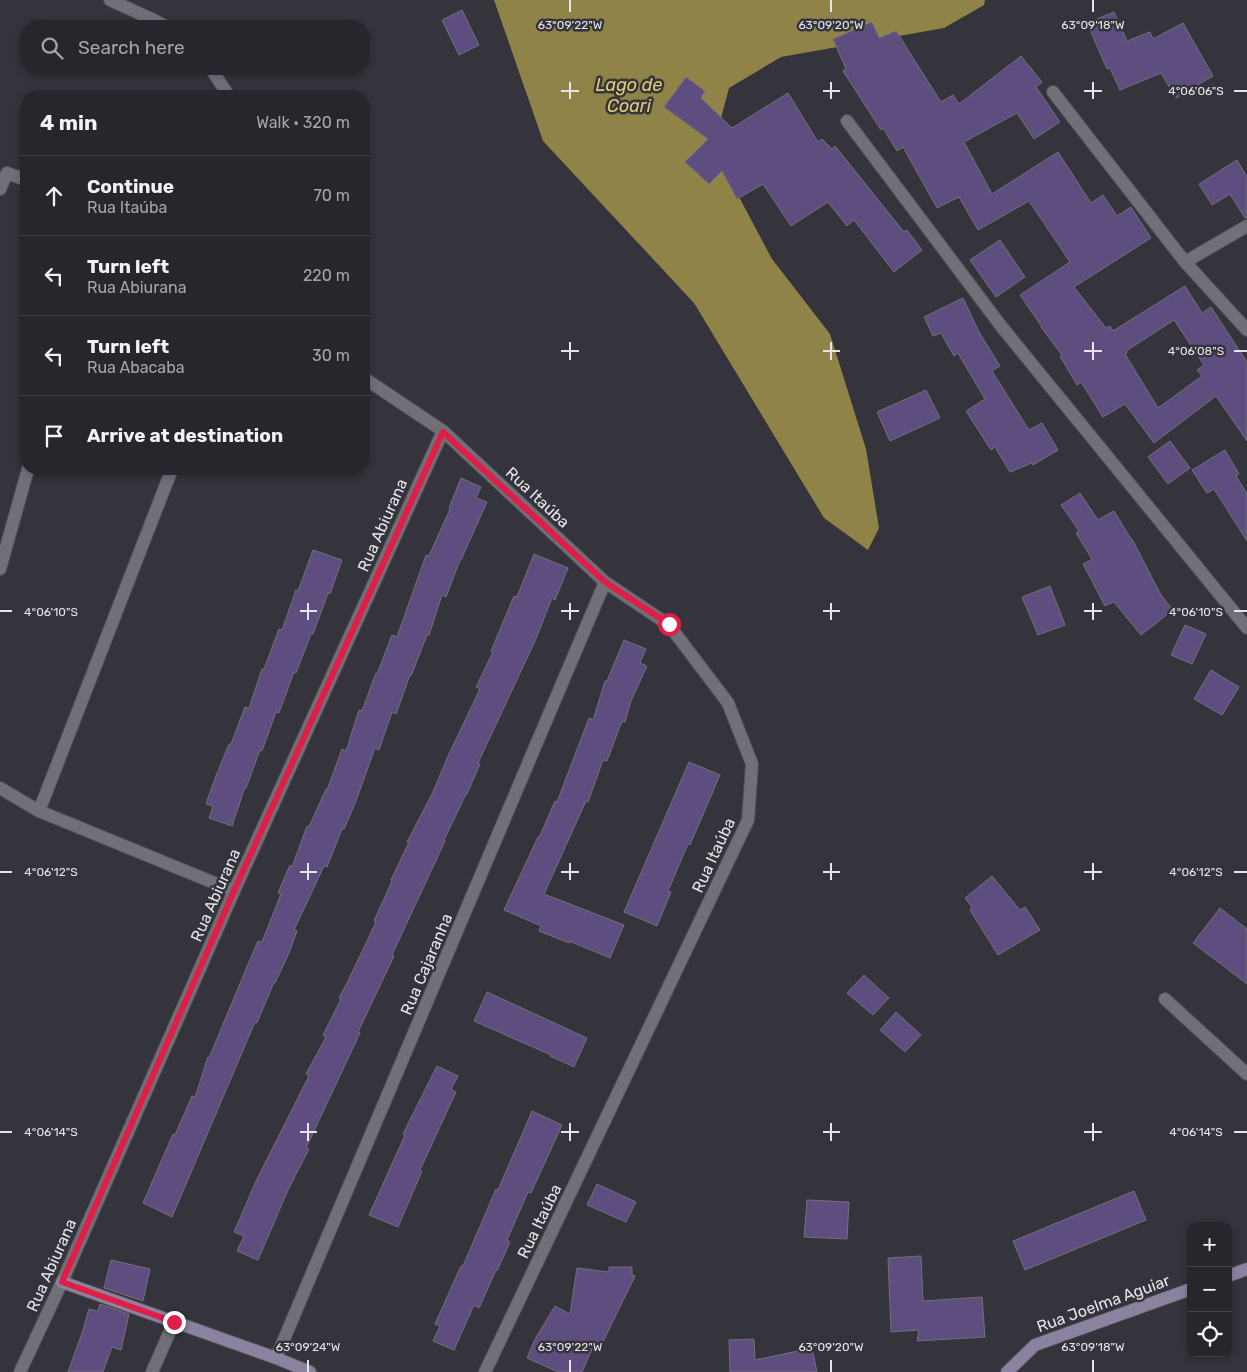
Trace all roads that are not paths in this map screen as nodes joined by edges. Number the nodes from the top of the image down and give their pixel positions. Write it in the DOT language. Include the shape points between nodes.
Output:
graph roads {
  1 [pos="110,0"];
  2 [pos="154,20"];
  3 [pos="215,75"];
  4 [pos="225,90"];
  5 [pos="1053,92"];
  6 [pos="847,121"];
  7 [pos="20,178"];
  8 [pos="0,189"];
  9 [pos="1247,226"];
  10 [pos="1186,262"];
  11 [pos="1247,330"];
  12 [pos="370,382"];
  13 [pos="443,432"];
  14 [pos="26,475"];
  15 [pos="170,475"];
  16 [pos="0,569"];
  17 [pos="605,582"];
  18 [pos="1247,628"];
  19 [pos="0,788"];
  20 [pos="39,811"];
  21 [pos="234,891"];
  22 [pos="1165,999"];
  23 [pos="1247,1074"];
  24 [pos="1247,1269"];
  25 [pos="1232,1275"];
  26 [pos="62,1282"];
  27 [pos="1187,1290"];
  28 [pos="174,1322"];
  29 [pos="276,1358"];
  30 [pos="20,1372"];
  31 [pos="152,1372"];
  32 [pos="310,1372"];
  33 [pos="485,1372"];
  34 [pos="1006,1372"];
  1 -- 2 [label="street"];
  3 -- 4 [label="street"];
  5 -- 10 [label="street"];
  6 -- 18 [label="street" via="1002,326"];
  7 -- 8 [label="street" via="7,173"];
  9 -- 10 [label="street"];
  10 -- 11 [label="street"];
  12 -- 13 [label="street, Rua Itaúba"];
  13 -- 17 [label="street, Rua Itaúba"];
  13 -- 21 [label="street, Rua Abiurana"];
  14 -- 16 [label="street"];
  15 -- 20 [label="street"];
  17 -- 29 [label="street, Rua Cajaranha"];
  17 -- 33 [label="street, Rua Itaúba" via="669,624 728,703 752,764 748,820"];
  19 -- 20 [label="street"];
  20 -- 21 [label="street"];
  21 -- 26 [label="street, Rua Abiurana"];
  22 -- 23 [label="street"];
  24 -- 25 [label="street"];
  26 -- 28 [label="street"];
  26 -- 30 [label="street, Rua Abiurana"];
  27 -- 34 [label="street, Rua Joelma Aguiar" via="1035,1345"];
  28 -- 29 [label="street"];
  28 -- 31 [label="street"];
  29 -- 32 [label="street"];
}
